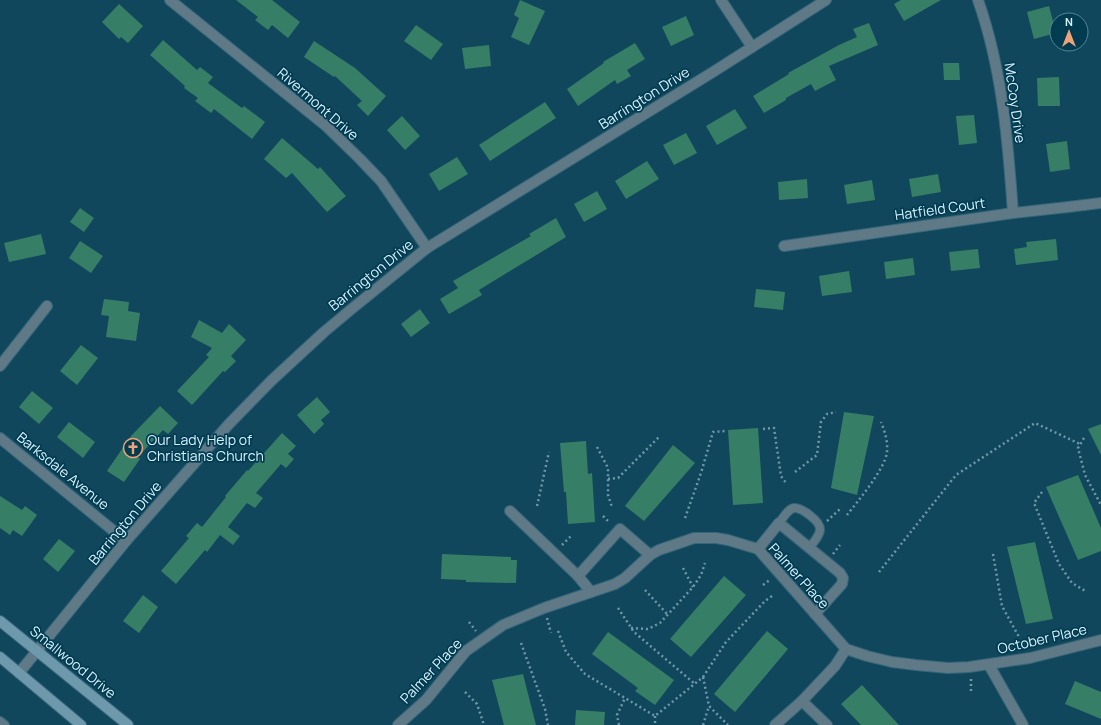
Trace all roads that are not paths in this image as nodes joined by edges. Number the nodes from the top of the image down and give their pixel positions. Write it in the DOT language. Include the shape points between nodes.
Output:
graph roads {
  1 [pos="170,0"];
  2 [pos="721,0"];
  3 [pos="826,0"];
  4 [pos="978,0"];
  5 [pos="752,47"];
  6 [pos="1101,202"];
  7 [pos="1013,213"];
  8 [pos="784,246"];
  9 [pos="427,248"];
  10 [pos="47,306"];
  11 [pos="0,366"];
  12 [pos="0,438"];
  13 [pos="510,510"];
  14 [pos="779,523"];
  15 [pos="126,541"];
  16 [pos="809,548"];
  17 [pos="758,550"];
  18 [pos="650,555"];
  19 [pos="578,576"];
  20 [pos="591,592"];
  21 [pos="815,614"];
  22 [pos="0,620"];
  23 [pos="1101,640"];
  24 [pos="846,649"];
  25 [pos="38,650"];
  26 [pos="0,657"];
  27 [pos="989,665"];
  28 [pos="19,673"];
  29 [pos="802,701"];
  30 [pos="0,721"];
  31 [pos="5,725"];
  32 [pos="81,725"];
  33 [pos="128,725"];
  34 [pos="398,725"];
  35 [pos="774,725"];
  36 [pos="827,725"];
  37 [pos="1023,725"];
  1 -- 9 [label="street, Rivermont Drive" via="325,126 355,154 381,181"];
  2 -- 5 [label="street"];
  3 -- 5 [label="street, Barrington Drive"];
  4 -- 7 [label="street, McCoy Drive" via="989,34 1001,97"];
  5 -- 9 [label="street, Barrington Drive"];
  6 -- 7 [label="street, Hatfield Court"];
  7 -- 8 [label="street, Hatfield Court"];
  9 -- 15 [label="street, Barrington Drive" via="330,327 271,381 229,424"];
  10 -- 11 [label="street"];
  12 -- 15 [label="street, Barksdale Avenue"];
  13 -- 19 [label="street"];
  14 -- 16 [label="street"];
  14 -- 16 [label="lane" via="790,509 801,508 820,528 819,534"];
  14 -- 17 [label="street"];
  15 -- 25 [label="street, Barrington Drive"];
  16 -- 21 [label="street" via="843,578 842,584"];
  17 -- 18 [label="street, Palmer Place" via="728,540 694,538"];
  17 -- 21 [label="street, Palmer Place"];
  18 -- 19 [label="street" via="620,529"];
  18 -- 20 [label="street, Palmer Place" via="625,578"];
  19 -- 20 [label="street"];
  20 -- 34 [label="street, Palmer Place" via="523,616 482,639 466,651 426,700"];
  21 -- 24 [label="street, Palmer Place"];
  22 -- 25 [label="main road, Smallwood Drive"];
  23 -- 27 [label="street, October Place" via="1030,658"];
  24 -- 27 [label="street" via="892,662 916,665 948,668"];
  24 -- 29 [label="street" via="835,666"];
  25 -- 28 [label="street, Barrington Drive"];
  25 -- 33 [label="main road, Smallwood Drive"];
  26 -- 28 [label="main road"];
  27 -- 37 [label="street"];
  28 -- 32 [label="main road"];
  29 -- 35 [label="street"];
  29 -- 36 [label="street"];
  30 -- 31 [label="lane"];
}
